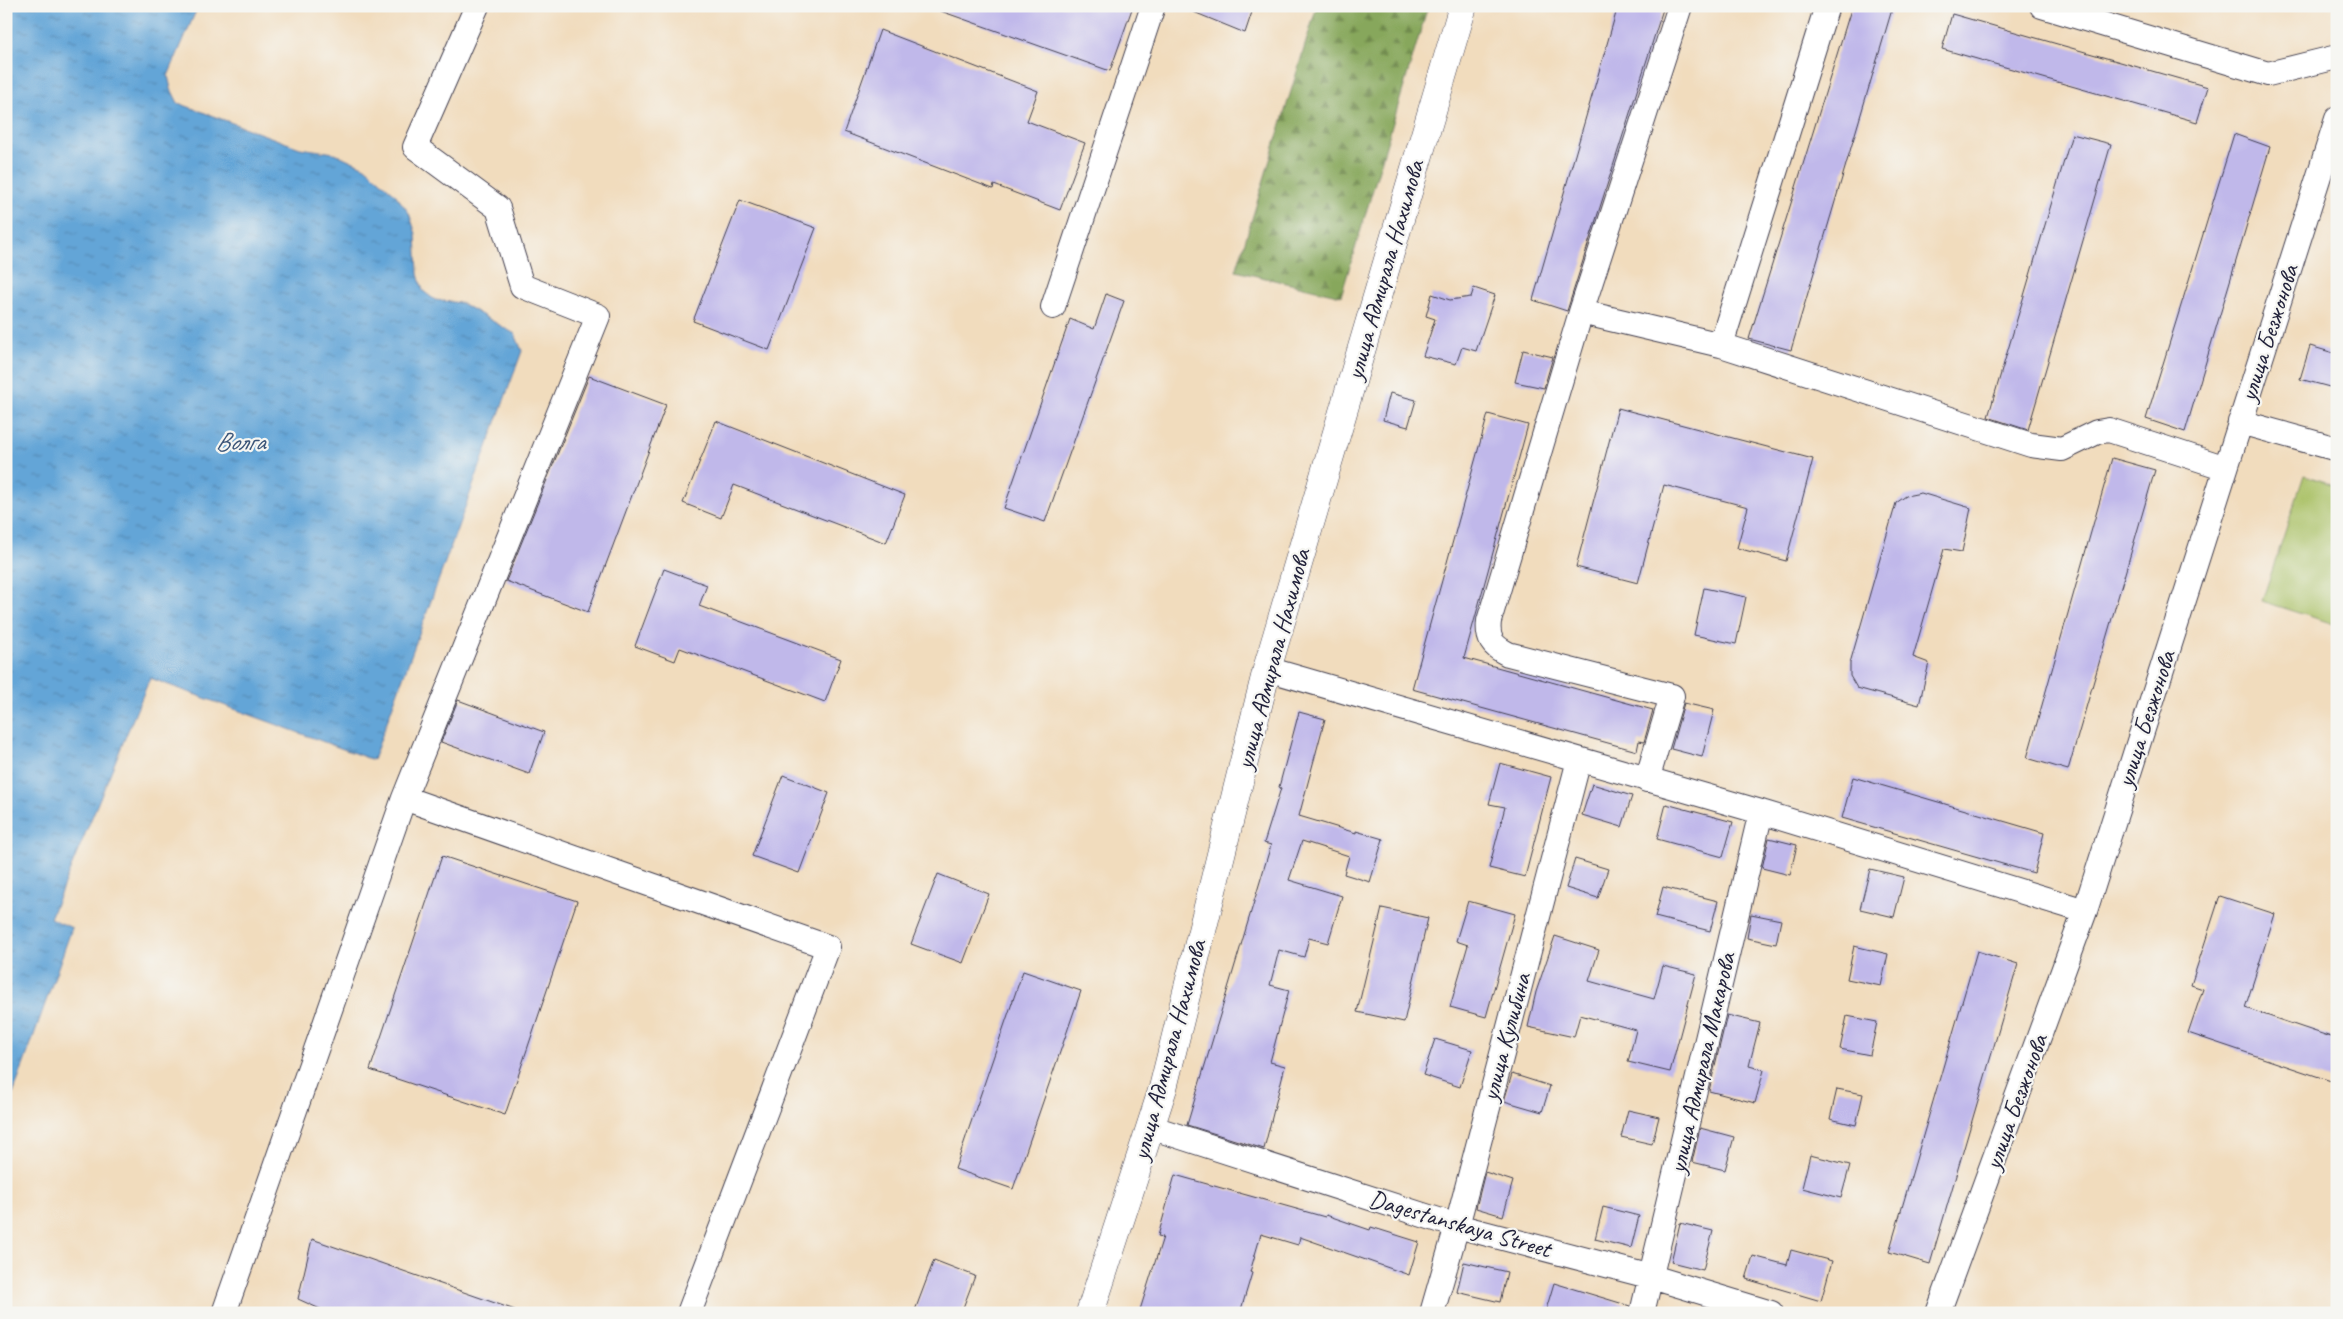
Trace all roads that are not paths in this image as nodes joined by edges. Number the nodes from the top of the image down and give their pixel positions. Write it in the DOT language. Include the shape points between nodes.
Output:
graph roads {
  1 [pos="477,6"];
  2 [pos="1153,6"];
  3 [pos="1463,6"];
  4 [pos="1680,6"];
  5 [pos="1828,6"];
  6 [pos="2042,6"];
  7 [pos="2337,56"];
  8 [pos="2337,119"];
  9 [pos="2332,147"];
  10 [pos="1053,307"];
  11 [pos="1581,312"];
  12 [pos="1721,345"];
  13 [pos="2240,422"];
  14 [pos="2337,449"];
  15 [pos="2226,468"];
  16 [pos="1267,669"];
  17 [pos="1578,760"];
  18 [pos="1647,780"];
  19 [pos="404,798"];
  20 [pos="1761,812"];
  21 [pos="2085,911"];
  22 [pos="1150,1127"];
  23 [pos="1457,1226"];
  24 [pos="1652,1277"];
  25 [pos="224,1313"];
  26 [pos="689,1313"];
  27 [pos="1090,1313"];
  28 [pos="1432,1313"];
  29 [pos="1642,1313"];
  30 [pos="1771,1313"];
  31 [pos="1938,1313"];
  1 -- 19 [label="street" via="415,146 498,208 522,286 598,316"];
  2 -- 10 [label="street"];
  3 -- 16 [label="main road, улица Адмирала Нахимова"];
  4 -- 11 [label="street"];
  5 -- 12 [label="street"];
  6 -- 7 [label="street" via="2268,74"];
  8 -- 9 [label="street, улица Безжонова"];
  9 -- 13 [label="street, улица Безжонова"];
  11 -- 12 [label="street"];
  11 -- 18 [label="street" via="1488,633 1492,643 1508,654 1672,696"];
  12 -- 15 [label="street" via="2031,445 2062,449 2097,432 2109,430"];
  13 -- 14 [label="street"];
  13 -- 15 [label="street, улица Безжонова"];
  15 -- 21 [label="street, улица Безжонова"];
  16 -- 17 [label="street"];
  16 -- 22 [label="main road, улица Адмирала Нахимова" via="1163,1088"];
  17 -- 18 [label="street"];
  17 -- 23 [label="street, улица Кулибина"];
  18 -- 20 [label="street"];
  19 -- 25 [label="street"];
  19 -- 26 [label="street" via="828,947"];
  20 -- 21 [label="street"];
  20 -- 24 [label="street, улица Адмирала Макарова"];
  21 -- 31 [label="street, улица Безжонова"];
  22 -- 23 [label="street, Dagestanskaya Street"];
  22 -- 27 [label="main road, улица Адмирала Нахимова"];
  23 -- 24 [label="street, Dagestanskaya Street"];
  23 -- 28 [label="street, улица Кулибина"];
  24 -- 29 [label="street, улица Адмирала Макарова"];
  24 -- 30 [label="street, Dagestanskaya Street"];
}
